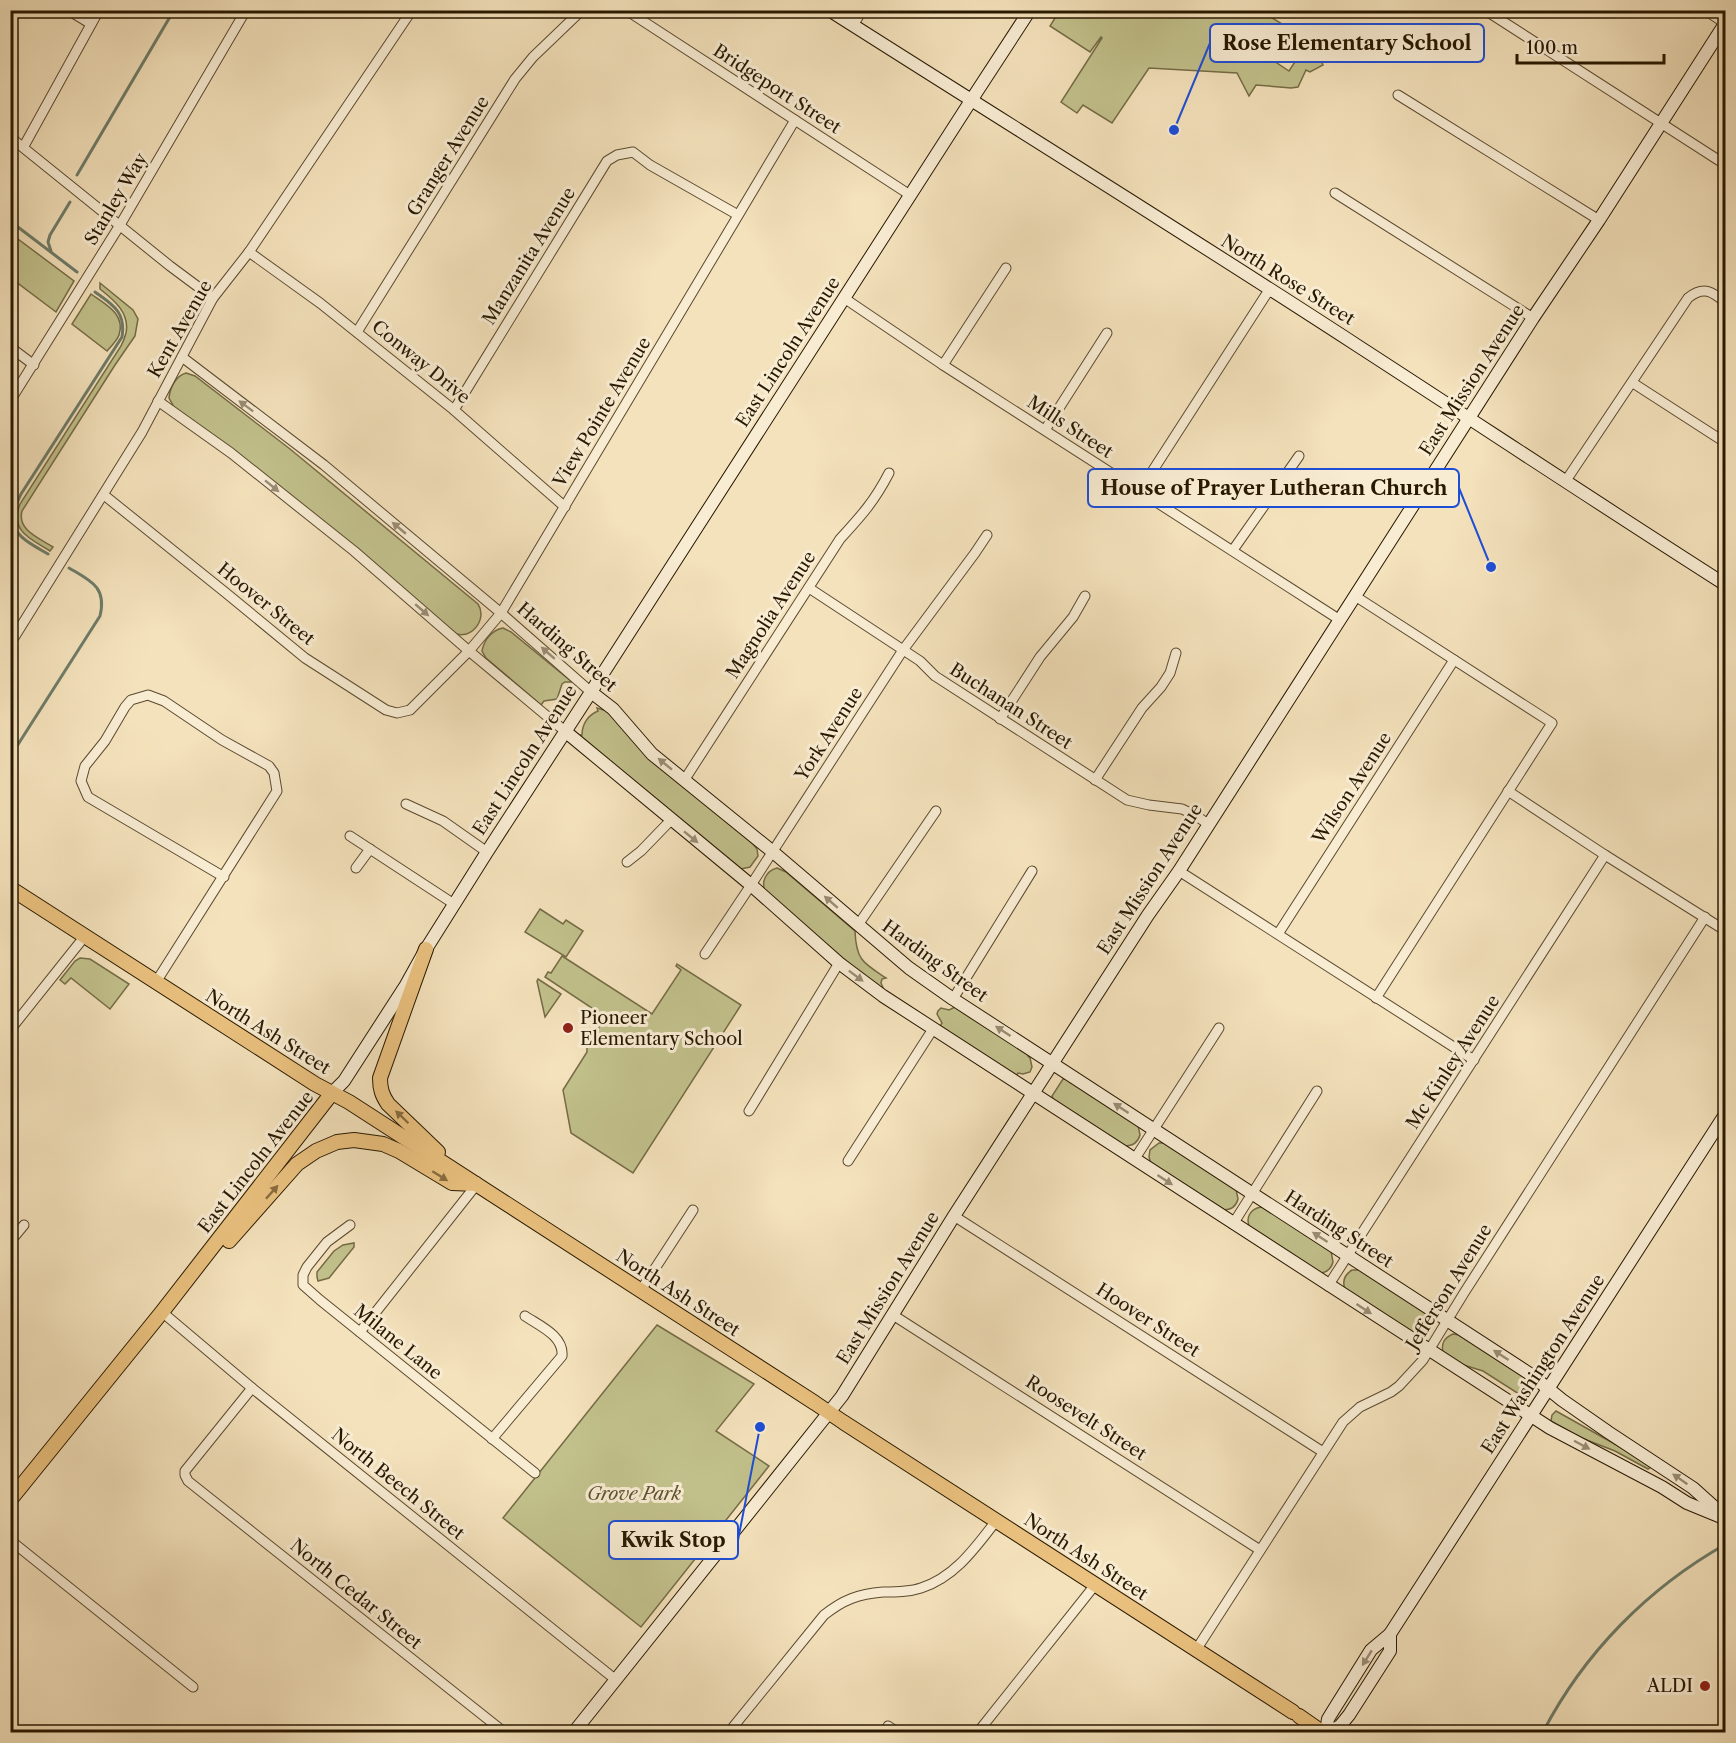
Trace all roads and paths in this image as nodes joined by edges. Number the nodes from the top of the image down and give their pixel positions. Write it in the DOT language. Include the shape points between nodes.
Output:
graph roads {
  1 [pos="68,10"];
  2 [pos="99,10"];
  3 [pos="246,10"];
  4 [pos="412,10"];
  5 [pos="582,10"];
  6 [pos="626,10"];
  7 [pos="829,10"];
  8 [pos="862,10"];
  9 [pos="1030,10"];
  10 [pos="1485,10"];
  11 [pos="1704,10"];
  12 [pos="1725,23"];
  13 [pos="91,24"];
  14 [pos="853,26"];
  15 [pos="1398,95"];
  16 [pos="972,99"];
  17 [pos="795,120"];
  18 [pos="1660,123"];
  19 [pos="10,137"];
  20 [pos="24,146"];
  21 [pos="1725,165"];
  22 [pos="1335,193"];
  23 [pos="910,195"];
  24 [pos="738,215"];
  25 [pos="1599,220"];
  26 [pos="120,225"];
  27 [pos="249,252"];
  28 [pos="1006,268"];
  29 [pos="1269,290"];
  30 [pos="213,298"];
  31 [pos="844,298"];
  32 [pos="1725,303"];
  33 [pos="1533,318"];
  34 [pos="357,332"];
  35 [pos="1107,333"];
  36 [pos="10,347"];
  37 [pos="182,357"];
  38 [pos="34,365"];
  39 [pos="943,365"];
  40 [pos="1633,383"];
  41 [pos="158,400"];
  42 [pos="10,401"];
  43 [pos="454,410"];
  44 [pos="1469,419"];
  45 [pos="1045,430"];
  46 [pos="1725,443"];
  47 [pos="1299,456"];
  48 [pos="889,474"];
  49 [pos="1565,482"];
  50 [pos="1139,492"];
  51 [pos="104,495"];
  52 [pos="565,507"];
  53 [pos="987,535"];
  54 [pos="1233,550"];
  55 [pos="1725,585"];
  56 [pos="809,588"];
  57 [pos="1085,596"];
  58 [pos="1355,596"];
  59 [pos="501,613"];
  60 [pos="1340,620"];
  61 [pos="10,644"];
  62 [pos="903,650"];
  63 [pos="469,651"];
  64 [pos="1176,653"];
  65 [pos="1454,660"];
  66 [pos="591,692"];
  67 [pos="417,705"];
  68 [pos="1000,718"];
  69 [pos="566,732"];
  70 [pos="685,779"];
  71 [pos="1095,780"];
  72 [pos="1508,791"];
  73 [pos="406,804"];
  74 [pos="936,811"];
  75 [pos="671,820"];
  76 [pos="1208,825"];
  77 [pos="350,836"];
  78 [pos="370,849"];
  79 [pos="487,852"];
  80 [pos="773,852"];
  81 [pos="1605,855"];
  82 [pos="627,862"];
  83 [pos="356,868"];
  84 [pos="1032,871"];
  85 [pos="1179,871"];
  86 [pos="224,877"];
  87 [pos="751,885"];
  88 [pos="10,888"];
  89 [pos="454,904"];
  90 [pos="1705,917"];
  91 [pos="858,925"];
  92 [pos="1725,931"];
  93 [pos="1278,934"];
  94 [pos="85,936"];
  95 [pos="426,949"];
  96 [pos="705,954"];
  97 [pos="839,963"];
  98 [pos="156,982"];
  99 [pos="1376,998"];
  100 [pos="952,999"];
  101 [pos="1219,1028"];
  102 [pos="933,1029"];
  103 [pos="10,1030"];
  104 [pos="1474,1060"];
  105 [pos="1052,1063"];
  106 [pos="1317,1091"];
  107 [pos="332,1093"];
  108 [pos="1033,1093"];
  109 [pos="748,1111"];
  110 [pos="1725,1113"];
  111 [pos="1154,1129"];
  112 [pos="1134,1160"];
  113 [pos="848,1161"];
  114 [pos="459,1172"];
  115 [pos="477,1184"];
  116 [pos="1252,1194"];
  117 [pos="693,1210"];
  118 [pos="954,1216"];
  119 [pos="1233,1224"];
  120 [pos="24,1225"];
  121 [pos="350,1225"];
  122 [pos="10,1242"];
  123 [pos="1348,1256"];
  124 [pos="1328,1286"];
  125 [pos="640,1290"];
  126 [pos="162,1312"];
  127 [pos="893,1315"];
  128 [pos="525,1316"];
  129 [pos="1446,1320"];
  130 [pos="360,1332"];
  131 [pos="1428,1351"];
  132 [pos="252,1388"];
  133 [pos="1548,1389"];
  134 [pos="829,1412"];
  135 [pos="1531,1416"];
  136 [pos="492,1439"];
  137 [pos="1323,1452"];
  138 [pos="535,1473"];
  139 [pos="10,1500"];
  140 [pos="1725,1518"];
  141 [pos="996,1521"];
  142 [pos="10,1540"];
  143 [pos="1260,1550"];
  144 [pos="1095,1585"];
  145 [pos="1196,1650"];
  146 [pos="616,1680"];
  147 [pos="193,1687"];
  148 [pos="888,1726"];
  149 [pos="504,1732"];
  150 [pos="574,1732"];
  151 [pos="729,1732"];
  152 [pos="897,1732"];
  153 [pos="978,1732"];
  154 [pos="1326,1732"];
  1 -- 13 [label="street"];
  2 -- 13 [label="street"];
  3 -- 26 [label="street, Stanley Way"];
  4 -- 27 [label="street, Kent Avenue"];
  5 -- 34 [label="street, Granger Avenue" via="515,79"];
  6 -- 17 [label="street, Bridgeport Street"];
  7 -- 14 [label="main road, North Rose Street"];
  8 -- 14 [label="street"];
  9 -- 16 [label="main road, East Lincoln Avenue"];
  10 -- 18 [label="street"];
  11 -- 12 [label="street"];
  12 -- 18 [label="main road, East Mission Avenue"];
  13 -- 20 [label="street"];
  14 -- 16 [label="main road, North Rose Street"];
  15 -- 25 [label="street"];
  16 -- 23 [label="main road, East Lincoln Avenue"];
  16 -- 29 [label="main road, North Rose Street"];
  17 -- 23 [label="street, Bridgeport Street"];
  17 -- 24 [label="street, View Pointe Avenue"];
  18 -- 21 [label="street"];
  18 -- 25 [label="main road, East Mission Avenue"];
  19 -- 20 [label="street"];
  20 -- 26 [label="street"];
  22 -- 33 [label="street"];
  23 -- 31 [label="main road, East Lincoln Avenue"];
  24 -- 43 [label="street, Manzanita Avenue" via="633,152 607,161"];
  24 -- 52 [label="street, View Pointe Avenue"];
  25 -- 33 [label="main road, East Mission Avenue"];
  26 -- 30 [label="street"];
  26 -- 38 [label="street, Stanley Way"];
  27 -- 30 [label="street, Kent Avenue"];
  27 -- 34 [label="street, Conway Drive"];
  28 -- 39 [label="street"];
  29 -- 44 [label="main road, North Rose Street"];
  29 -- 50 [label="street"];
  30 -- 37 [label="street, Kent Avenue"];
  31 -- 39 [label="street, Mills Street"];
  31 -- 66 [label="main road, East Lincoln Avenue"];
  32 -- 40 [label="street" via="1707,290 1688,297"];
  33 -- 44 [label="main road, East Mission Avenue"];
  34 -- 43 [label="street, Conway Drive"];
  35 -- 45 [label="street"];
  36 -- 38 [label="street"];
  37 -- 41 [label="street, Kent Avenue"];
  59 -- 37 [label="street, Harding Street, one-way" via="324,465"];
  38 -- 42 [label="street, Stanley Way"];
  39 -- 45 [label="street, Mills Street"];
  40 -- 46 [label="street"];
  40 -- 49 [label="street"];
  41 -- 51 [label="street, Kent Avenue"];
  41 -- 63 [label="street, Harding Street, one-way" via="354,551"];
  43 -- 52 [label="street, Conway Drive"];
  44 -- 49 [label="main road, North Rose Street"];
  44 -- 58 [label="main road, East Mission Avenue"];
  45 -- 50 [label="street, Mills Street"];
  47 -- 54 [label="street"];
  48 -- 56 [label="street, Magnolia Avenue"];
  49 -- 55 [label="main road, North Rose Street"];
  50 -- 54 [label="street, Mills Street"];
  51 -- 61 [label="street, Kent Avenue"];
  51 -- 67 [label="street, Hoover Street" via="305,658 386,710 397,713"];
  52 -- 59 [label="street, View Pointe Avenue"];
  53 -- 62 [label="street, York Avenue"];
  54 -- 60 [label="street, Mills Street"];
  56 -- 62 [label="street, Buchanan Street"];
  56 -- 70 [label="street, Magnolia Avenue"];
  57 -- 68 [label="street"];
  58 -- 60 [label="main road, East Mission Avenue"];
  58 -- 65 [label="street"];
  59 -- 63 [label="street, View Pointe Avenue"];
  66 -- 59 [label="street, Harding Street, one-way"];
  60 -- 76 [label="main road, East Mission Avenue"];
  62 -- 68 [label="street, Buchanan Street"];
  62 -- 80 [label="street, York Avenue"];
  63 -- 67 [label="street, View Pointe Avenue"];
  63 -- 69 [label="street, Harding Street"];
  64 -- 71 [label="street" via="1170,673"];
  65 -- 72 [label="street" via="1552,723"];
  65 -- 93 [label="street, Wilson Avenue"];
  66 -- 69 [label="main road, East Lincoln Avenue"];
  70 -- 66 [label="main road, Harding Street, one-way" via="652,754 613,709"];
  68 -- 71 [label="street, Buchanan Street"];
  69 -- 75 [label="main road, Harding Street"];
  69 -- 79 [label="main road, East Lincoln Avenue"];
  70 -- 80 [label="main road, Harding Street"];
  71 -- 76 [label="street, Buchanan Street" via="1127,800 1182,808"];
  72 -- 81 [label="street"];
  72 -- 99 [label="street"];
  73 -- 79 [label="street" via="443,821"];
  74 -- 91 [label="street"];
  75 -- 82 [label="street"];
  75 -- 87 [label="main road, Harding Street, one-way"];
  76 -- 85 [label="main road, East Mission Avenue"];
  77 -- 78 [label="street"];
  78 -- 83 [label="street"];
  78 -- 89 [label="street"];
  79 -- 89 [label="main road, East Lincoln Avenue"];
  80 -- 87 [label="street, York Avenue"];
  91 -- 80 [label="main road, Harding Street, one-way"];
  81 -- 90 [label="street"];
  81 -- 104 [label="street, Mc Kinley Avenue"];
  84 -- 100 [label="street"];
  85 -- 93 [label="street"];
  85 -- 105 [label="main road, East Mission Avenue"];
  86 -- 86 [label="street" via="88,797 81,781 86,766 131,700 148,694 164,701 269,766 274,773 277,790"];
  86 -- 98 [label="street"];
  87 -- 96 [label="street, York Avenue"];
  87 -- 97 [label="main road, Harding Street"];
  88 -- 94 [label="main road, North Ash Street"];
  89 -- 95 [label="main road, East Lincoln Avenue"];
  90 -- 92 [label="street"];
  90 -- 129 [label="street, Jefferson Avenue"];
  91 -- 100 [label="main road, Harding Street"];
  93 -- 99 [label="street"];
  94 -- 98 [label="main road, North Ash Street"];
  94 -- 103 [label="street"];
  95 -- 107 [label="main road, East Lincoln Avenue" via="344,1082"];
  114 -- 95 [label="main road, one-way" via="388,1104 380,1089 380,1078"];
  97 -- 102 [label="main road, Harding Street, one-way"];
  97 -- 109 [label="street"];
  98 -- 107 [label="main road, North Ash Street"];
  99 -- 104 [label="street"];
  105 -- 100 [label="main road, Harding Street, one-way"];
  101 -- 111 [label="street"];
  102 -- 108 [label="main road, Harding Street"];
  102 -- 113 [label="street"];
  104 -- 123 [label="street, Mc Kinley Avenue"];
  105 -- 108 [label="main road, East Mission Avenue"];
  111 -- 105 [label="main road, Harding Street, one-way"];
  106 -- 116 [label="street"];
  107 -- 114 [label="main road, North Ash Street"];
  107 -- 126 [label="main road, East Lincoln Avenue"];
  108 -- 112 [label="main road, Harding Street"];
  108 -- 118 [label="main road, East Mission Avenue"];
  110 -- 133 [label="main road, East Washington Avenue"];
  111 -- 112 [label="street"];
  111 -- 116 [label="main road, Harding Street"];
  112 -- 119 [label="main road, Harding Street, one-way"];
  114 -- 115 [label="main road, North Ash Street"];
  115 -- 125 [label="main road, North Ash Street"];
  126 -- 115 [label="main road, one-way" via="297,1164 337,1142 375,1142 399,1151 452,1183"];
  115 -- 130 [label="street"];
  116 -- 119 [label="street"];
  123 -- 116 [label="main road, Harding Street, one-way"];
  117 -- 125 [label="street"];
  118 -- 127 [label="main road, East Mission Avenue"];
  118 -- 137 [label="street, Hoover Street"];
  119 -- 124 [label="main road, Harding Street"];
  120 -- 122 [label="street"];
  121 -- 130 [label="street, Milane Lane" via="327,1242 303,1275 303,1285"];
  123 -- 124 [label="street, Mc Kinley Avenue"];
  123 -- 129 [label="main road, Harding Street"];
  124 -- 131 [label="main road, Harding Street, one-way"];
  125 -- 134 [label="main road, North Ash Street"];
  126 -- 132 [label="street, North Beech Street"];
  126 -- 139 [label="main road, East Lincoln Avenue"];
  127 -- 134 [label="main road, East Mission Avenue"];
  127 -- 143 [label="street, Roosevelt Street"];
  128 -- 136 [label="street" via="559,1340 562,1356"];
  129 -- 131 [label="street, Jefferson Avenue"];
  133 -- 129 [label="main road, Harding Street, one-way"];
  130 -- 136 [label="street, Milane Lane"];
  131 -- 135 [label="main road, Harding Street"];
  131 -- 137 [label="street, Jefferson Avenue" via="1399,1386 1350,1414"];
  132 -- 146 [label="street, North Beech Street"];
  132 -- 149 [label="street, North Cedar Street" via="185,1471 189,1481"];
  133 -- 135 [label="main road, East Washington Avenue"];
  140 -- 133 [label="main road, Harding Street, one-way" via="1693,1488"];
  134 -- 141 [label="main road, North Ash Street"];
  134 -- 146 [label="main road, East Mission Avenue"];
  135 -- 140 [label="main road, Harding Street, one-way" via="1688,1503"];
  135 -- 154 [label="main road, East Washington Avenue" via="1390,1635 1390,1651 1349,1715 1340,1726"];
  136 -- 138 [label="street, Milane Lane"];
  137 -- 143 [label="street, Jefferson Avenue"];
  141 -- 144 [label="main road, North Ash Street"];
  141 -- 151 [label="street" via="946,1577 918,1589 866,1594 835,1606"];
  142 -- 147 [label="street"];
  143 -- 145 [label="street, Jefferson Avenue"];
  144 -- 145 [label="main road, North Ash Street"];
  144 -- 153 [label="street"];
  145 -- 154 [label="main road, North Ash Street"];
  146 -- 150 [label="main road, East Mission Avenue"];
  148 -- 152 [label="street"];
}
